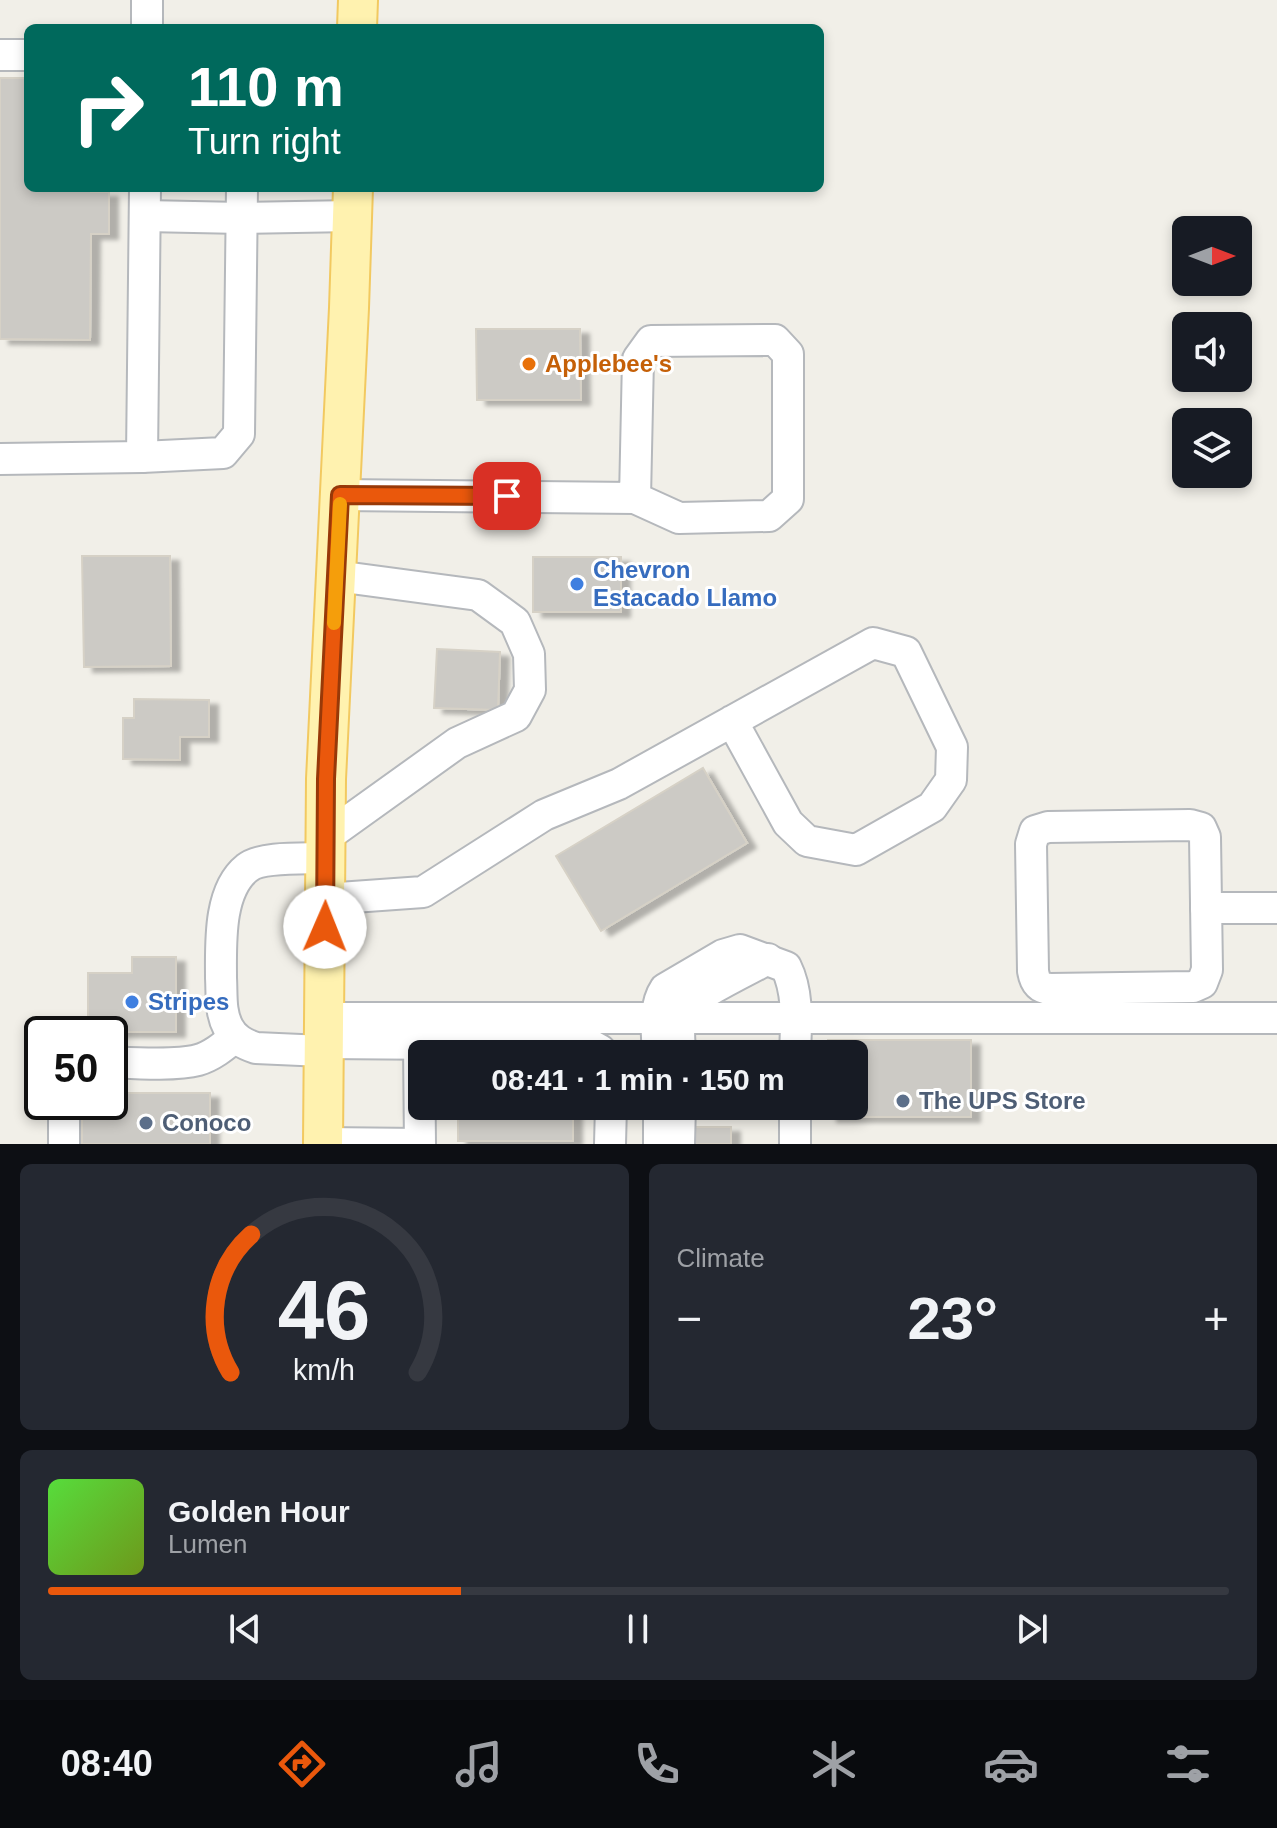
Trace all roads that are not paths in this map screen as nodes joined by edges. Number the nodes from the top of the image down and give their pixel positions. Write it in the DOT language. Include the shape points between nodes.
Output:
graph roads {
  1 [pos="147,0"];
  2 [pos="358,0"];
  3 [pos="147,24"];
  4 [pos="357,24"];
  5 [pos="0,55"];
  6 [pos="24,55"];
  7 [pos="145,202"];
  8 [pos="352,202"];
  9 [pos="242,203"];
  10 [pos="142,457"];
  11 [pos="0,459"];
  12 [pos="340,495"];
  13 [pos="635,498"];
  14 [pos="336,576"];
  15 [pos="732,721"];
  16 [pos="325,847"];
  17 [pos="325,899"];
  18 [pos="1206,908"];
  19 [pos="1277,908"];
  20 [pos="669,1018"];
  21 [pos="796,1018"];
  22 [pos="1277,1018"];
  23 [pos="235,1037"];
  24 [pos="324,1037"];
  25 [pos="662,1040"];
  26 [pos="676,1040"];
  27 [pos="795,1040"];
  28 [pos="408,1042"];
  29 [pos="128,1062"];
  30 [pos="64,1120"];
  31 [pos="420,1120"];
  32 [pos="611,1120"];
  33 [pos="659,1120"];
  34 [pos="680,1120"];
  35 [pos="795,1120"];
  36 [pos="64,1144"];
  37 [pos="323,1144"];
  38 [pos="610,1144"];
  39 [pos="659,1144"];
  40 [pos="679,1144"];
  41 [pos="795,1144"];
  1 -- 3 [label="lane"];
  2 -- 4 [label="main road"];
  5 -- 6 [label="lane"];
  7 -- 9 [label="lane"];
  7 -- 10 [label="lane"];
  8 -- 9 [label="lane"];
  8 -- 12 [label="main road"];
  9 -- 10 [label="lane" via="239,434 223,453"];
  10 -- 11 [label="lane"];
  12 -- 13 [label="lane"];
  12 -- 14 [label="main road"];
  13 -- 13 [label="lane" via="679,518 769,516 788,499 788,354 775,340 651,341 638,359"];
  14 -- 16 [label="main road"];
  14 -- 16 [label="lane" via="478,595 515,622 529,654 530,690 516,716 457,743"];
  15 -- 15 [label="lane" via="873,643 906,652 952,747 951,780 932,807 856,850 807,841 788,823"];
  15 -- 17 [label="lane" via="619,784 544,815 423,892"];
  16 -- 17 [label="main road"];
  16 -- 23 [label="lane" via="254,863 232,888 223,922 221,996 222,1012"];
  17 -- 24 [label="main road"];
  18 -- 18 [label="lane" via="1201,828 1048,827 1032,837 1033,971 1043,988 1198,986 1207,970"];
  18 -- 19 [label="lane"];
  20 -- 21 [label="lane"];
  20 -- 21 [label="lane" via="768,959 786,967 793,981"];
  20 -- 24 [label="lane"];
  20 -- 25 [label="lane"];
  20 -- 26 [label="lane"];
  21 -- 22 [label="lane"];
  21 -- 27 [label="lane"];
  23 -- 24 [label="lane" via="256,1048"];
  23 -- 29 [label="lane" via="198,1060"];
  24 -- 28 [label="lane"];
  24 -- 37 [label="main road"];
  30 -- 36 [label="lane"];
  31 -- 37 [label="lane" via="420,1144"];
  32 -- 38 [label="lane"];
  33 -- 39 [label="lane"];
  34 -- 40 [label="lane"];
  35 -- 41 [label="lane"];
}
